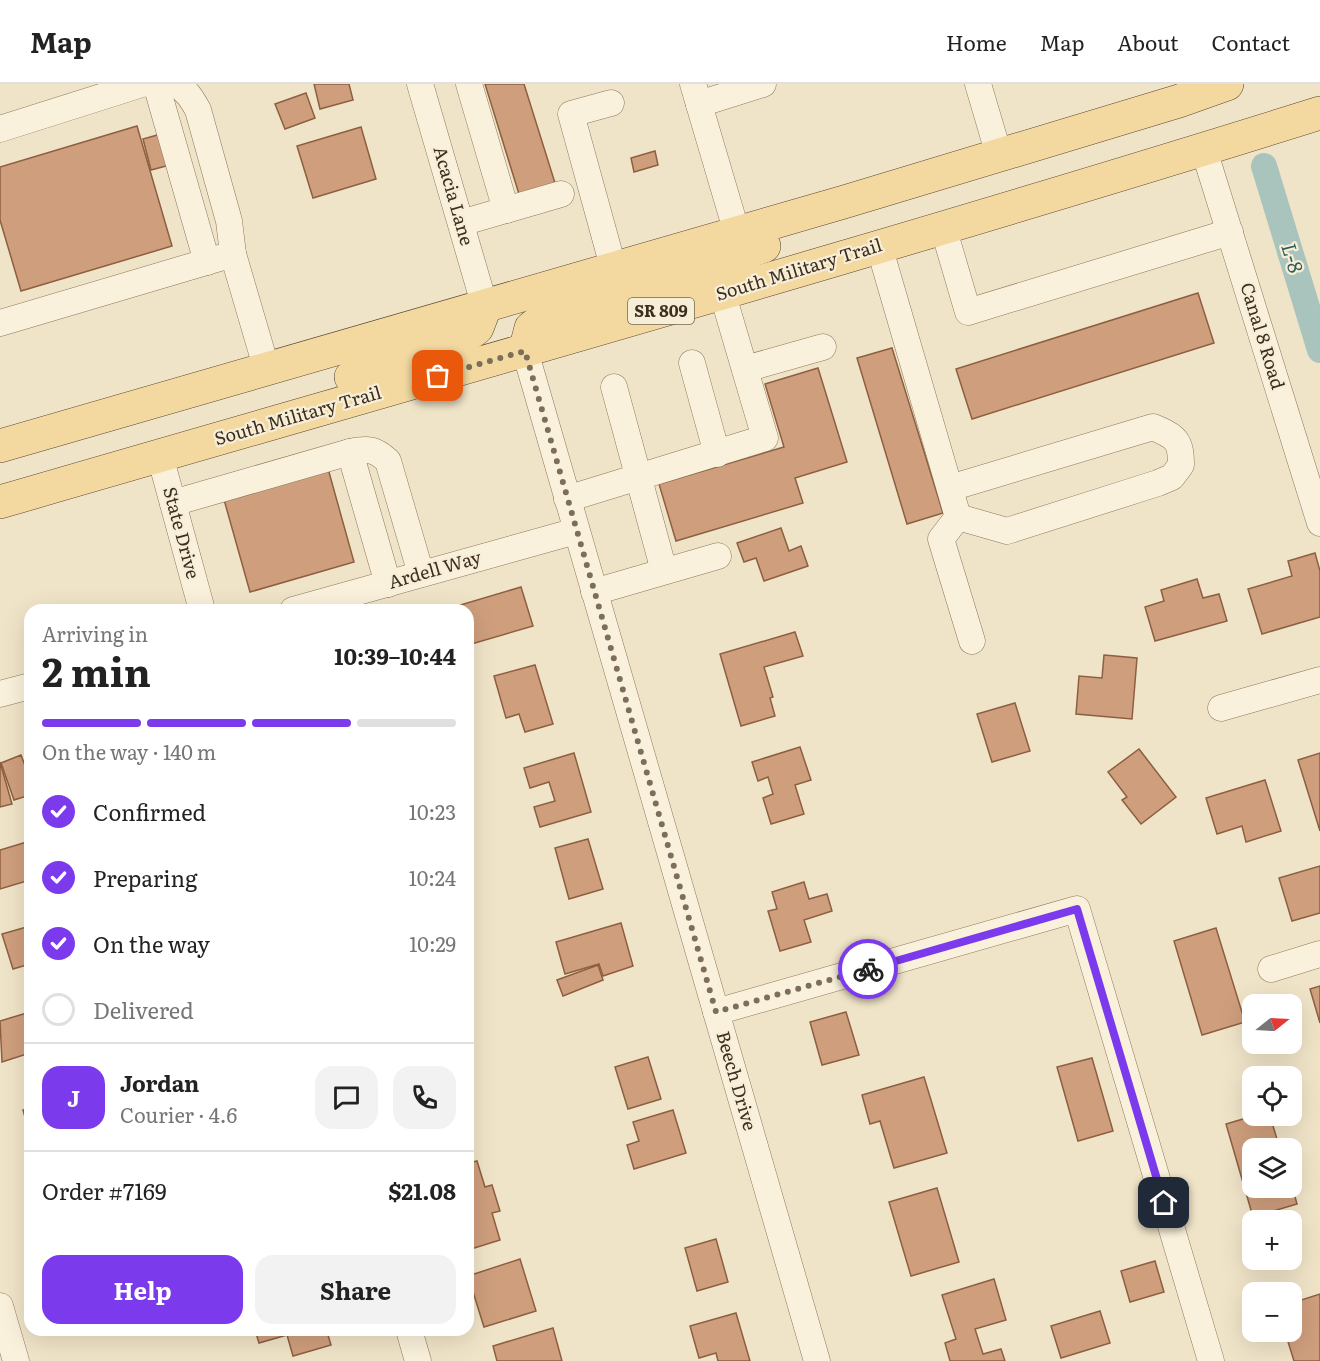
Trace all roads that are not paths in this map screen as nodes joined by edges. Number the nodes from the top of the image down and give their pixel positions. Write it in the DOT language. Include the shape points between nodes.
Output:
graph roads {
  1 [pos="142,84"];
  2 [pos="156,84"];
  3 [pos="176,84"];
  4 [pos="420,84"];
  5 [pos="469,84"];
  6 [pos="763,84"];
  7 [pos="978,84"];
  8 [pos="1227,84"];
  9 [pos="1176,92"];
  10 [pos="696,94"];
  11 [pos="611,103"];
  12 [pos="1320,113"];
  13 [pos="0,129"];
  14 [pos="1204,150"];
  15 [pos="999,155"];
  16 [pos="561,194"];
  17 [pos="844,202"];
  18 [pos="506,210"];
  19 [pos="460,223"];
  20 [pos="943,227"];
  21 [pos="1230,232"];
  22 [pos="737,233"];
  23 [pos="879,246"];
  24 [pos="233,254"];
  25 [pos="207,262"];
  26 [pos="614,270"];
  27 [pos="722,292"];
  28 [pos="485,308"];
  29 [pos="0,323"];
  30 [pos="823,347"];
  31 [pos="525,351"];
  32 [pos="692,363"];
  33 [pos="745,369"];
  34 [pos="267,370"];
  35 [pos="614,387"];
  36 [pos="199,444"];
  37 [pos="0,446"];
  38 [pos="350,452"];
  39 [pos="717,454"];
  40 [pos="160,456"];
  41 [pos="639,477"];
  42 [pos="950,488"];
  43 [pos="567,498"];
  44 [pos="0,502"];
  45 [pos="173,503"];
  46 [pos="958,517"];
  47 [pos="1320,523"];
  48 [pos="576,531"];
  49 [pos="718,556"];
  50 [pos="664,571"];
  51 [pos="421,574"];
  52 [pos="388,584"];
  53 [pos="594,592"];
  54 [pos="200,604"];
  55 [pos="315,604"];
  56 [pos="972,641"];
  57 [pos="1320,680"];
  58 [pos="24,688"];
  59 [pos="0,694"];
  60 [pos="1221,708"];
  61 [pos="1320,954"];
  62 [pos="1271,969"];
  63 [pos="716,1012"];
  64 [pos="0,1306"];
  65 [pos="411,1336"];
  66 [pos="16,1361"];
  67 [pos="418,1361"];
  68 [pos="817,1361"];
  69 [pos="1211,1361"];
  1 -- 13 [label="street"];
  2 -- 25 [label="street"];
  3 -- 24 [label="street" via="198,110 229,221"];
  4 -- 19 [label="street, Acacia Lane"];
  5 -- 18 [label="street"];
  6 -- 10 [label="street"];
  7 -- 15 [label="street"];
  8 -- 9 [label="main road"];
  9 -- 15 [label="main road"];
  10 -- 22 [label="street"];
  11 -- 26 [label="street" via="572,114"];
  12 -- 14 [label="main road, South Military Trail / SR 809"];
  14 -- 20 [label="main road, South Military Trail / SR 809"];
  14 -- 21 [label="street, Canal 8 Road"];
  15 -- 17 [label="main road"];
  16 -- 18 [label="street"];
  17 -- 22 [label="main road"];
  17 -- 31 [label="main road" via="795,234 726,260 548,315 531,327"];
  18 -- 19 [label="street"];
  19 -- 28 [label="street, Acacia Lane"];
  20 -- 21 [label="street" via="968,312"];
  20 -- 23 [label="main road, South Military Trail / SR 809"];
  21 -- 47 [label="street, Canal 8 Road"];
  22 -- 26 [label="main road"];
  23 -- 27 [label="main road, South Military Trail / SR 809"];
  23 -- 42 [label="street"];
  24 -- 25 [label="street"];
  24 -- 34 [label="street"];
  25 -- 29 [label="street"];
  26 -- 28 [label="main road"];
  27 -- 31 [label="main road, South Military Trail / SR 809"];
  27 -- 33 [label="street"];
  28 -- 34 [label="main road"];
  28 -- 36 [label="main road" via="477,328 449,348 269,402"];
  30 -- 33 [label="street"];
  31 -- 36 [label="main road, South Military Trail / SR 809"];
  31 -- 43 [label="street, Beech Drive"];
  32 -- 39 [label="street"];
  33 -- 39 [label="street" via="765,438"];
  34 -- 37 [label="main road"];
  35 -- 41 [label="street"];
  36 -- 40 [label="main road, South Military Trail / SR 809"];
  38 -- 45 [label="street"];
  38 -- 51 [label="street" via="377,451 388,461"];
  38 -- 52 [label="street"];
  39 -- 41 [label="street"];
  40 -- 44 [label="main road, South Military Trail / SR 809"];
  40 -- 45 [label="street, State Drive"];
  41 -- 43 [label="street"];
  41 -- 50 [label="street"];
  42 -- 46 [label="street"];
  42 -- 46 [label="street" via="1153,427 1172,435 1181,448 1181,465 1172,477 1007,531"];
  43 -- 48 [label="street, Beech Drive"];
  45 -- 54 [label="street, State Drive"];
  46 -- 56 [label="street" via="941,539"];
  48 -- 51 [label="street, Ardell Way"];
  48 -- 53 [label="street, Beech Drive"];
  49 -- 50 [label="street"];
  50 -- 53 [label="street"];
  51 -- 52 [label="street, Ardell Way"];
  52 -- 55 [label="street, Ardell Way"];
  53 -- 63 [label="street, Beech Drive"];
  57 -- 60 [label="street"];
  58 -- 59 [label="street"];
  61 -- 62 [label="street"];
  63 -- 68 [label="street, Beech Drive"];
  63 -- 69 [label="street" via="1077,909"];
  64 -- 66 [label="street"];
  65 -- 67 [label="street"];
}
